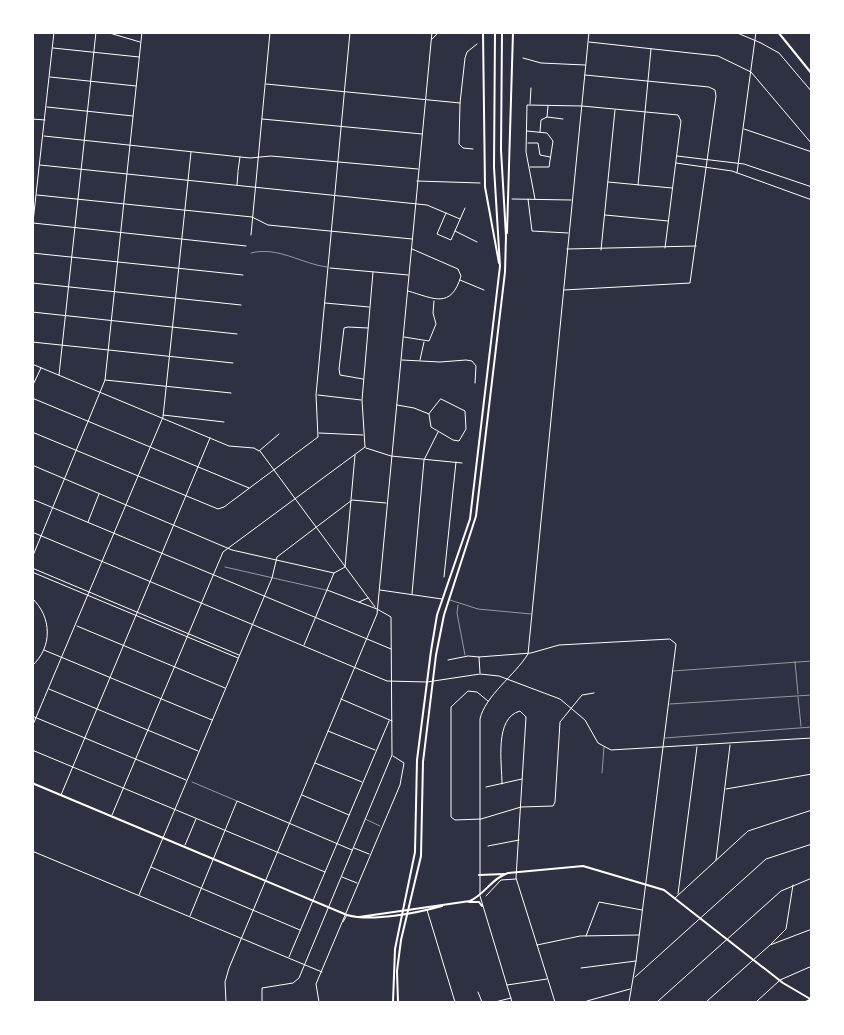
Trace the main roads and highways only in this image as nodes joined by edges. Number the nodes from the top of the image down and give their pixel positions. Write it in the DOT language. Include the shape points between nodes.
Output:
graph roads {
  1 [pos="176,32"];
  2 [pos="191,32"];
  3 [pos="202,32"];
  4 [pos="277,32"];
  5 [pos="483,32"];
  6 [pos="495,32"];
  7 [pos="502,32"];
  8 [pos="513,32"];
  9 [pos="778,32"];
  10 [pos="270,33"];
  11 [pos="812,74"];
  12 [pos="506,236"];
  13 [pos="500,266"];
  14 [pos="32,783"];
  15 [pos="504,874"];
  16 [pos="480,876"];
  17 [pos="464,902"];
  18 [pos="482,906"];
  19 [pos="402,912"];
  20 [pos="407,912"];
  21 [pos="812,999"];
  22 [pos="393,1002"];
  23 [pos="398,1002"];
  24 [pos="806,1002"];
  1 -- 10 [label="main road"];
  2 -- 3 [label="main road"];
  4 -- 10 [label="main road"];
  5 -- 13 [label="main road" via="485,187"];
  6 -- 13 [label="main road" via="494,167"];
  7 -- 12 [label="main road" via="501,150"];
  8 -- 12 [label="main road"];
  9 -- 11 [label="main road"];
  12 -- 20 [label="main road" via="505,272 476,516 440,633 423,762 421,856"];
  13 -- 19 [label="main road" via="470,519 434,629 417,760 415,852"];
  14 -- 19 [label="main road" via="346,914"];
  15 -- 16 [label="main road"];
  15 -- 17 [label="main road" via="480,896"];
  15 -- 21 [label="main road" via="581,866 664,890 780,980"];
  17 -- 18 [label="main road" via="479,902"];
  17 -- 20 [label="main road"];
  19 -- 20 [label="main road"];
  19 -- 22 [label="main road" via="393,965"];
  20 -- 23 [label="main road" via="398,961"];
  21 -- 24 [label="highway"];
}
